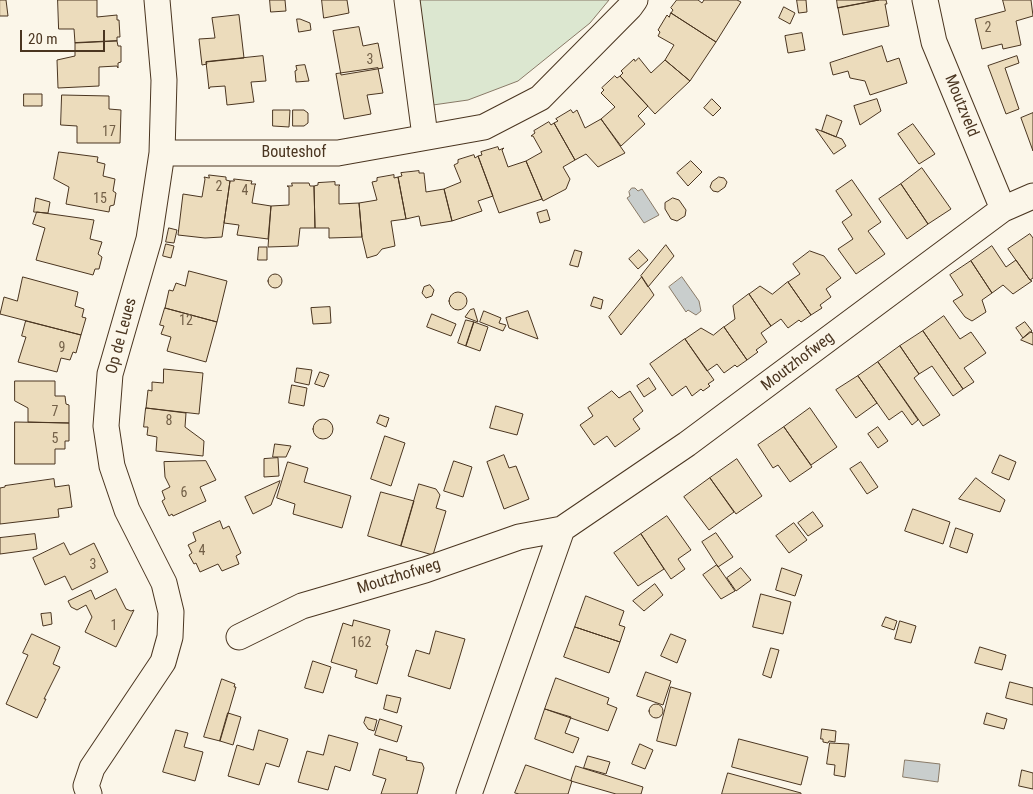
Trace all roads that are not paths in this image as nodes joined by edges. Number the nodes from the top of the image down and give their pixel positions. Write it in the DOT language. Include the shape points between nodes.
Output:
graph roads {
  1 [pos="157,0"];
  2 [pos="407,0"];
  3 [pos="635,0"];
  4 [pos="925,0"];
  5 [pos="425,136"];
  6 [pos="162,154"];
  7 [pos="1033,196"];
  8 [pos="1003,209"];
  9 [pos="562,530"];
  10 [pos="239,637"];
  11 [pos="89,794"];
  12 [pos="469,794"];
  1 -- 6 [label="street, Op de Leues" via="164,80"];
  2 -- 5 [label="street"];
  3 -- 5 [label="street, Bouteshof" via="540,98 484,127"];
  4 -- 8 [label="street, Moutzveld" via="934,42"];
  5 -- 6 [label="street, Bouteshof" via="338,153"];
  6 -- 11 [label="street, Op de Leues" via="149,239 110,374 106,426 112,466 126,510 164,583 171,612 170,638 163,662 92,768 86,786"];
  7 -- 8 [label="street, Moutzhofweg"];
  8 -- 9 [label="street, Moutzhofweg" via="687,444"];
  9 -- 10 [label="street, Moutzhofweg" via="519,537 426,570 302,606"];
  9 -- 12 [label="street"];
}
